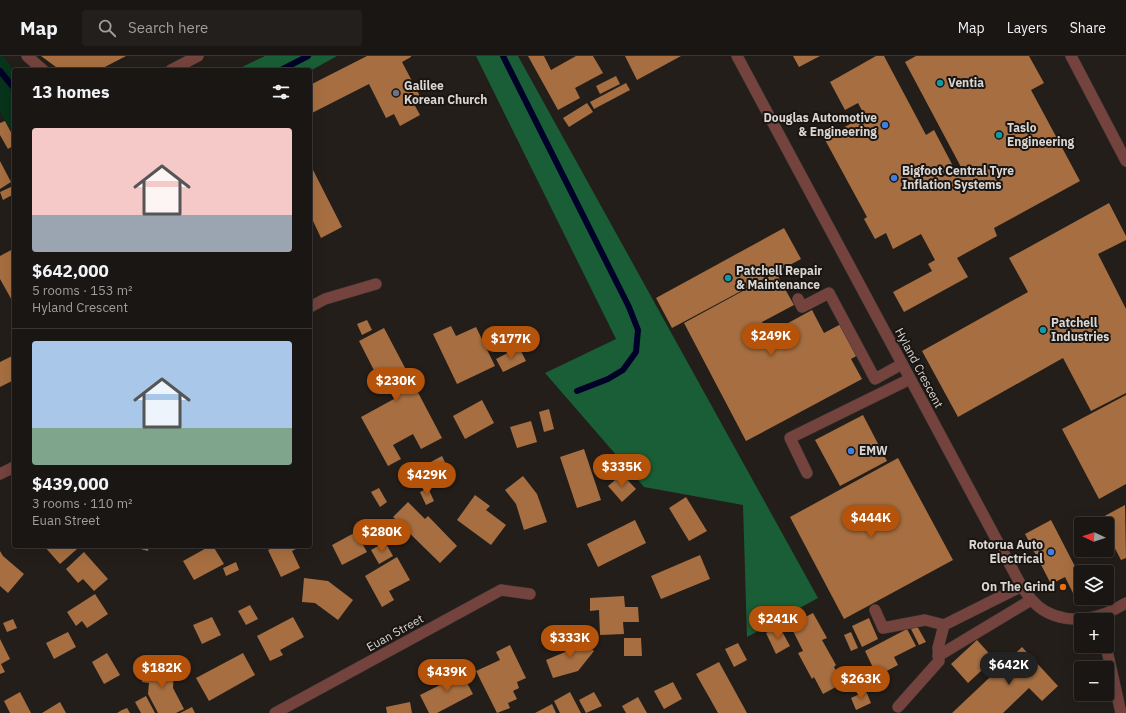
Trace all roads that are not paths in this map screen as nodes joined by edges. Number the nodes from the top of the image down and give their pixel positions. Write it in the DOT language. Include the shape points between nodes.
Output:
graph roads {
  1 [pos="27,56"];
  2 [pos="198,56"];
  3 [pos="737,56"];
  4 [pos="1070,56"];
  5 [pos="41,68"];
  6 [pos="175,68"];
  7 [pos="1126,161"];
  8 [pos="376,284"];
  9 [pos="798,299"];
  10 [pos="312,305"];
  11 [pos="902,364"];
  12 [pos="910,379"];
  13 [pos="12,468"];
  14 [pos="808,473"];
  15 [pos="0,474"];
  16 [pos="1022,586"];
  17 [pos="530,594"];
  18 [pos="1031,600"];
  19 [pos="1126,603"];
  20 [pos="875,610"];
  21 [pos="1107,613"];
  22 [pos="1074,620"];
  23 [pos="944,625"];
  24 [pos="1108,653"];
  25 [pos="938,656"];
  26 [pos="898,707"];
  27 [pos="275,713"];
  28 [pos="1121,713"];
  1 -- 5 [label="street"];
  2 -- 6 [label="street"];
  3 -- 11 [label="street, Hyland Crescent"];
  4 -- 7 [label="street"];
  8 -- 10 [label="street"];
  9 -- 11 [label="street" via="802,307 830,293 875,379"];
  11 -- 12 [label="street, Hyland Crescent"];
  12 -- 14 [label="street" via="790,438"];
  12 -- 16 [label="street, Hyland Crescent"];
  13 -- 15 [label="street"];
  16 -- 18 [label="street, Hyland Crescent"];
  16 -- 23 [label="street"];
  17 -- 27 [label="street, Euan Street" via="501,590"];
  18 -- 22 [label="street, Hyland Crescent" via="1047,612 1063,619"];
  18 -- 25 [label="street"];
  19 -- 21 [label="street, Hyland Crescent"];
  20 -- 23 [label="street" via="883,628 925,620"];
  23 -- 25 [label="street"];
  24 -- 28 [label="street"];
  25 -- 26 [label="street" via="939,661"];
}
